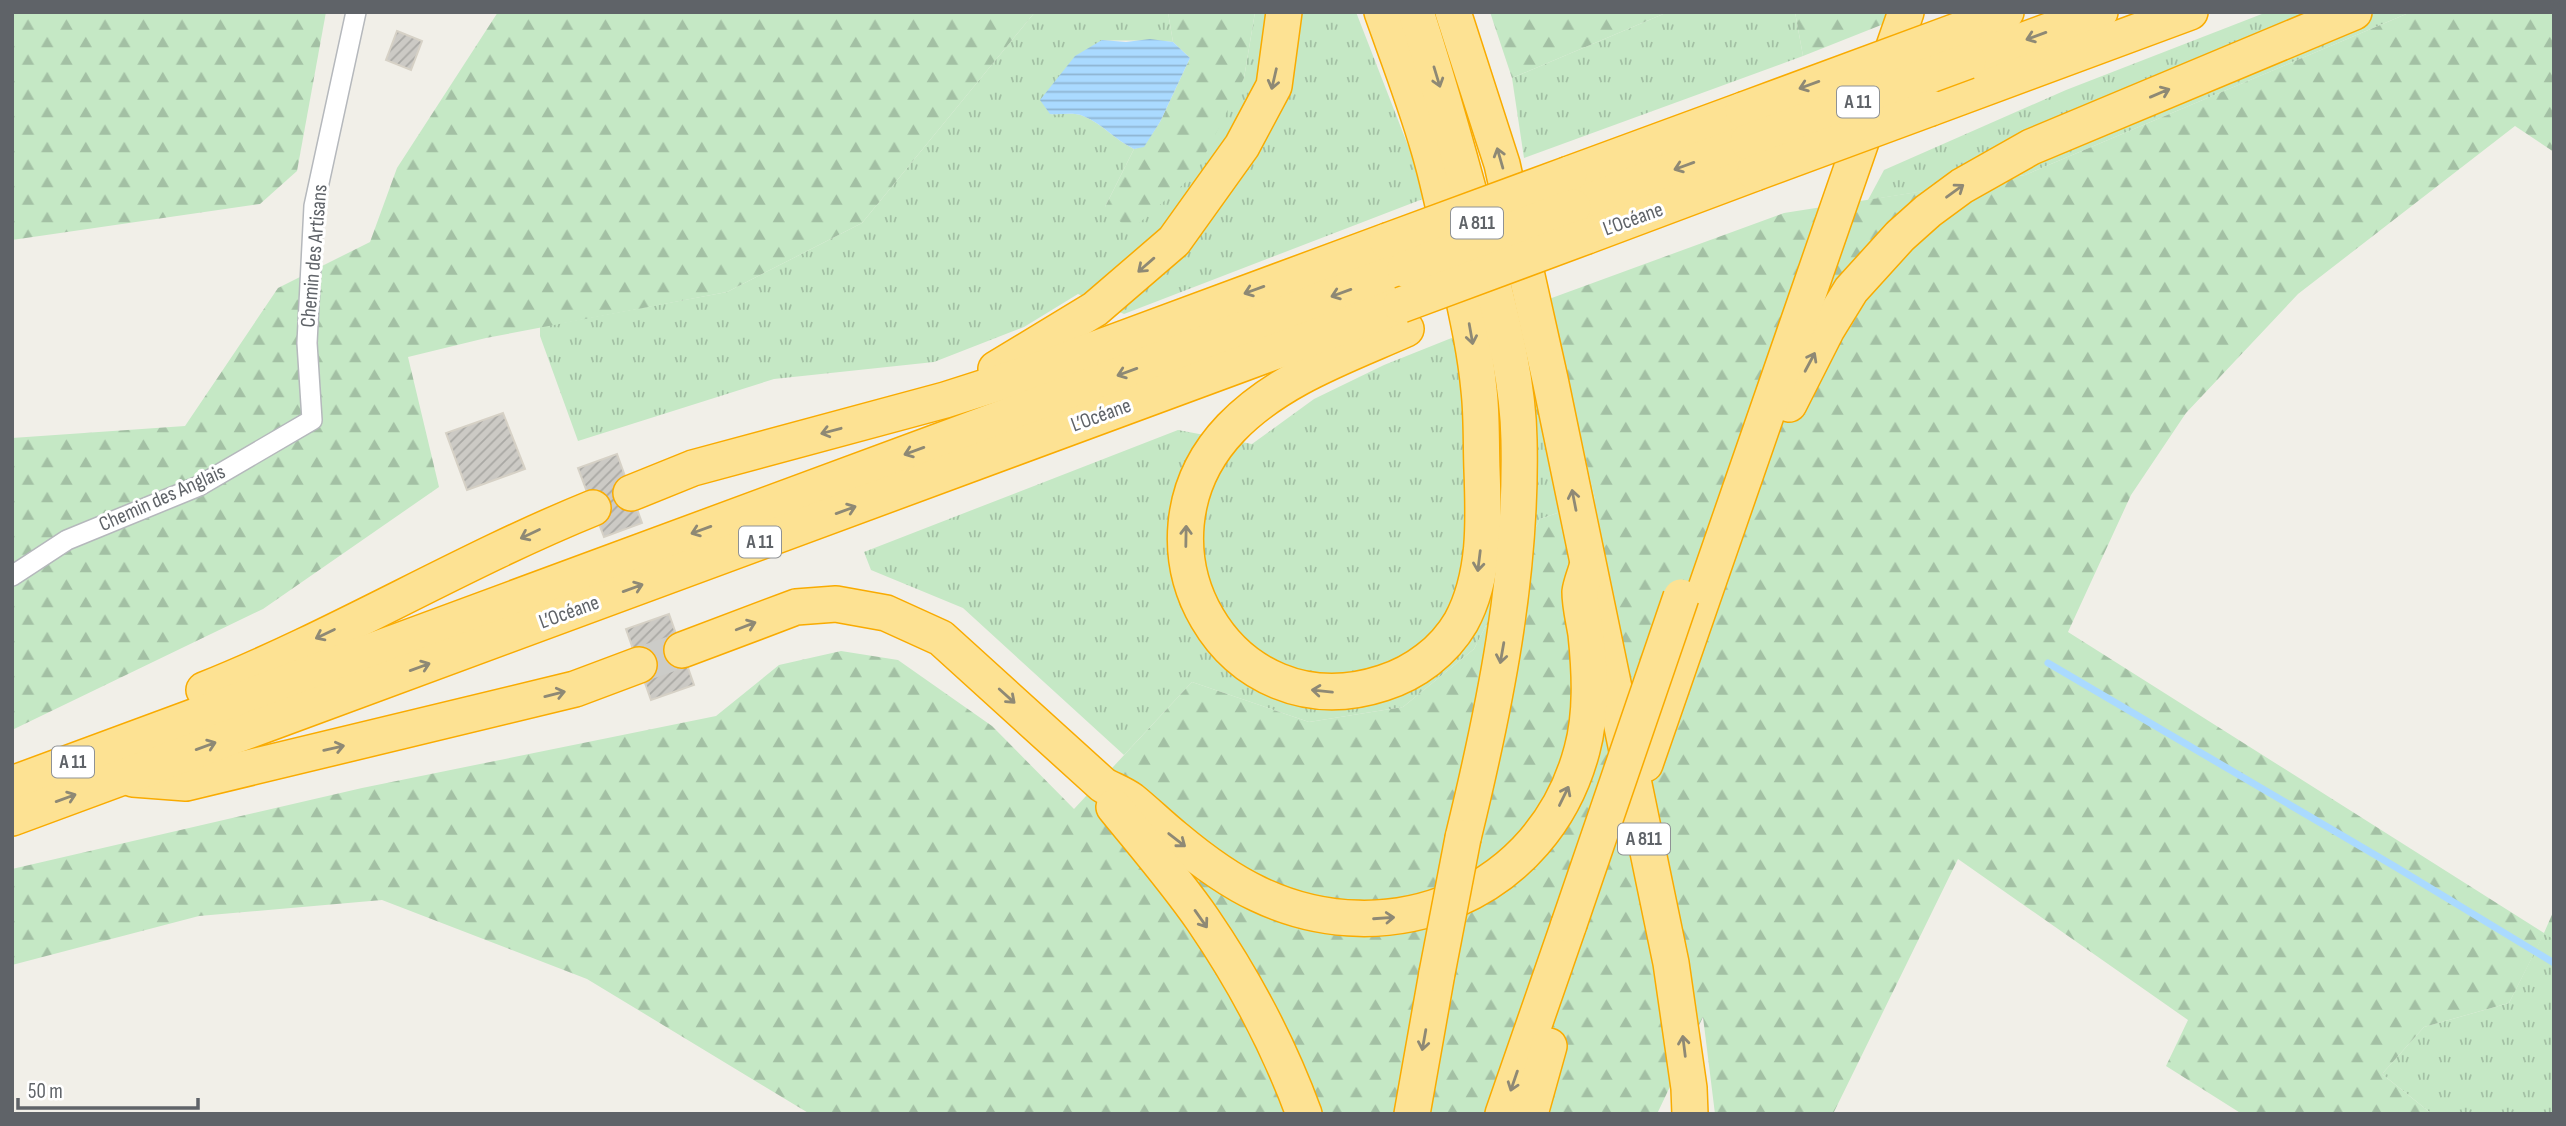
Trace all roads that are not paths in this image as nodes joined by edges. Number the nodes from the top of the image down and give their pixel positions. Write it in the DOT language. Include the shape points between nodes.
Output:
graph roads {
  1 [pos="356,12"];
  2 [pos="1284,12"];
  3 [pos="1382,12"];
  4 [pos="1416,12"];
  5 [pos="1453,12"];
  6 [pos="1881,12"];
  7 [pos="1906,12"];
  8 [pos="2006,12"];
  9 [pos="2100,12"];
  10 [pos="2190,12"];
  11 [pos="2354,12"];
  12 [pos="1967,44"];
  13 [pos="1749,142"];
  14 [pos="1576,206"];
  15 [pos="1396,255"];
  16 [pos="1403,317"];
  17 [pos="944,400"];
  18 [pos="312,420"];
  19 [pos="1750,459"];
  20 [pos="631,493"];
  21 [pos="593,508"];
  22 [pos="1587,567"];
  23 [pos="12,576"];
  24 [pos="1689,606"];
  25 [pos="682,650"];
  26 [pos="639,665"];
  27 [pos="133,740"];
  28 [pos="119,778"];
  29 [pos="12,785"];
  30 [pos="1103,785"];
  31 [pos="12,818"];
  32 [pos="1580,927"];
  33 [pos="1304,1114"];
  34 [pos="1412,1114"];
  35 [pos="1503,1114"];
  36 [pos="1530,1114"];
  37 [pos="1690,1114"];
  1 -- 18 [label="street, Chemin des Artisans" via="314,206 307,343"];
  2 -- 17 [label="highway, one-way" via="1274,86 1242,146 1174,241 1096,309"];
  3 -- 16 [label="highway, one-way" via="1429,148 1472,335 1479,391 1483,528 1477,584 1461,622 1448,639 1404,676 1347,692 1286,684 1244,660 1208,619 1186,566 1188,505 1212,450 1251,410"];
  4 -- 34 [label="highway, A 811, one-way, bridge" via="1455,135 1503,325 1519,439 1517,543 1507,623"];
  22 -- 5 [label="highway, A 811, one-way" via="1502,164"];
  6 -- 24 [label="highway"];
  7 -- 19 [label="highway"];
  8 -- 12 [label="highway"];
  9 -- 12 [label="highway, L’Océane / A 11, one-way"];
  10 -- 13 [label="highway, L’Océane / A 11, bridge" via="1931,108"];
  19 -- 11 [label="highway, one-way" via="1766,451 1851,290 1900,236 1954,192 2031,147"];
  12 -- 13 [label="highway, L’Océane / A 11, one-way, bridge"];
  13 -- 14 [label="highway, L’Océane / A 11"];
  14 -- 15 [label="highway, L’Océane / A 11, bridge"];
  14 -- 16 [label="highway, L’Océane / A 11, bridge" via="1472,278"];
  15 -- 17 [label="highway, one-way"];
  15 -- 27 [label="highway, L’Océane / A 11, one-way"];
  28 -- 16 [label="highway, L’Océane / A 11, one-way"];
  17 -- 20 [label="highway, one-way" via="693,468"];
  18 -- 23 [label="street, Chemin des Anglais" via="199,486 66,540"];
  19 -- 24 [label="highway"];
  21 -- 27 [label="highway, one-way" via="540,529 261,666 183,698"];
  30 -- 22 [label="highway, one-way" via="1129,798 1221,873 1286,906 1322,915 1392,918 1483,887 1548,827 1582,750 1588,721 1588,664 1580,592"];
  37 -- 22 [label="highway, A 811, one-way" via="1671,963"];
  24 -- 32 [label="highway, bridge"];
  25 -- 30 [label="highway, one-way" via="796,607 836,604 886,613 941,638"];
  28 -- 26 [label="highway, one-way" via="186,783 575,690"];
  27 -- 29 [label="highway, L’Océane / A 11"];
  31 -- 28 [label="highway, L’Océane / A 11, one-way"];
  30 -- 33 [label="highway, one-way" via="1114,806 1203,919 1258,1011"];
  32 -- 35 [label="highway, one-way"];
  32 -- 36 [label="highway"];
}
